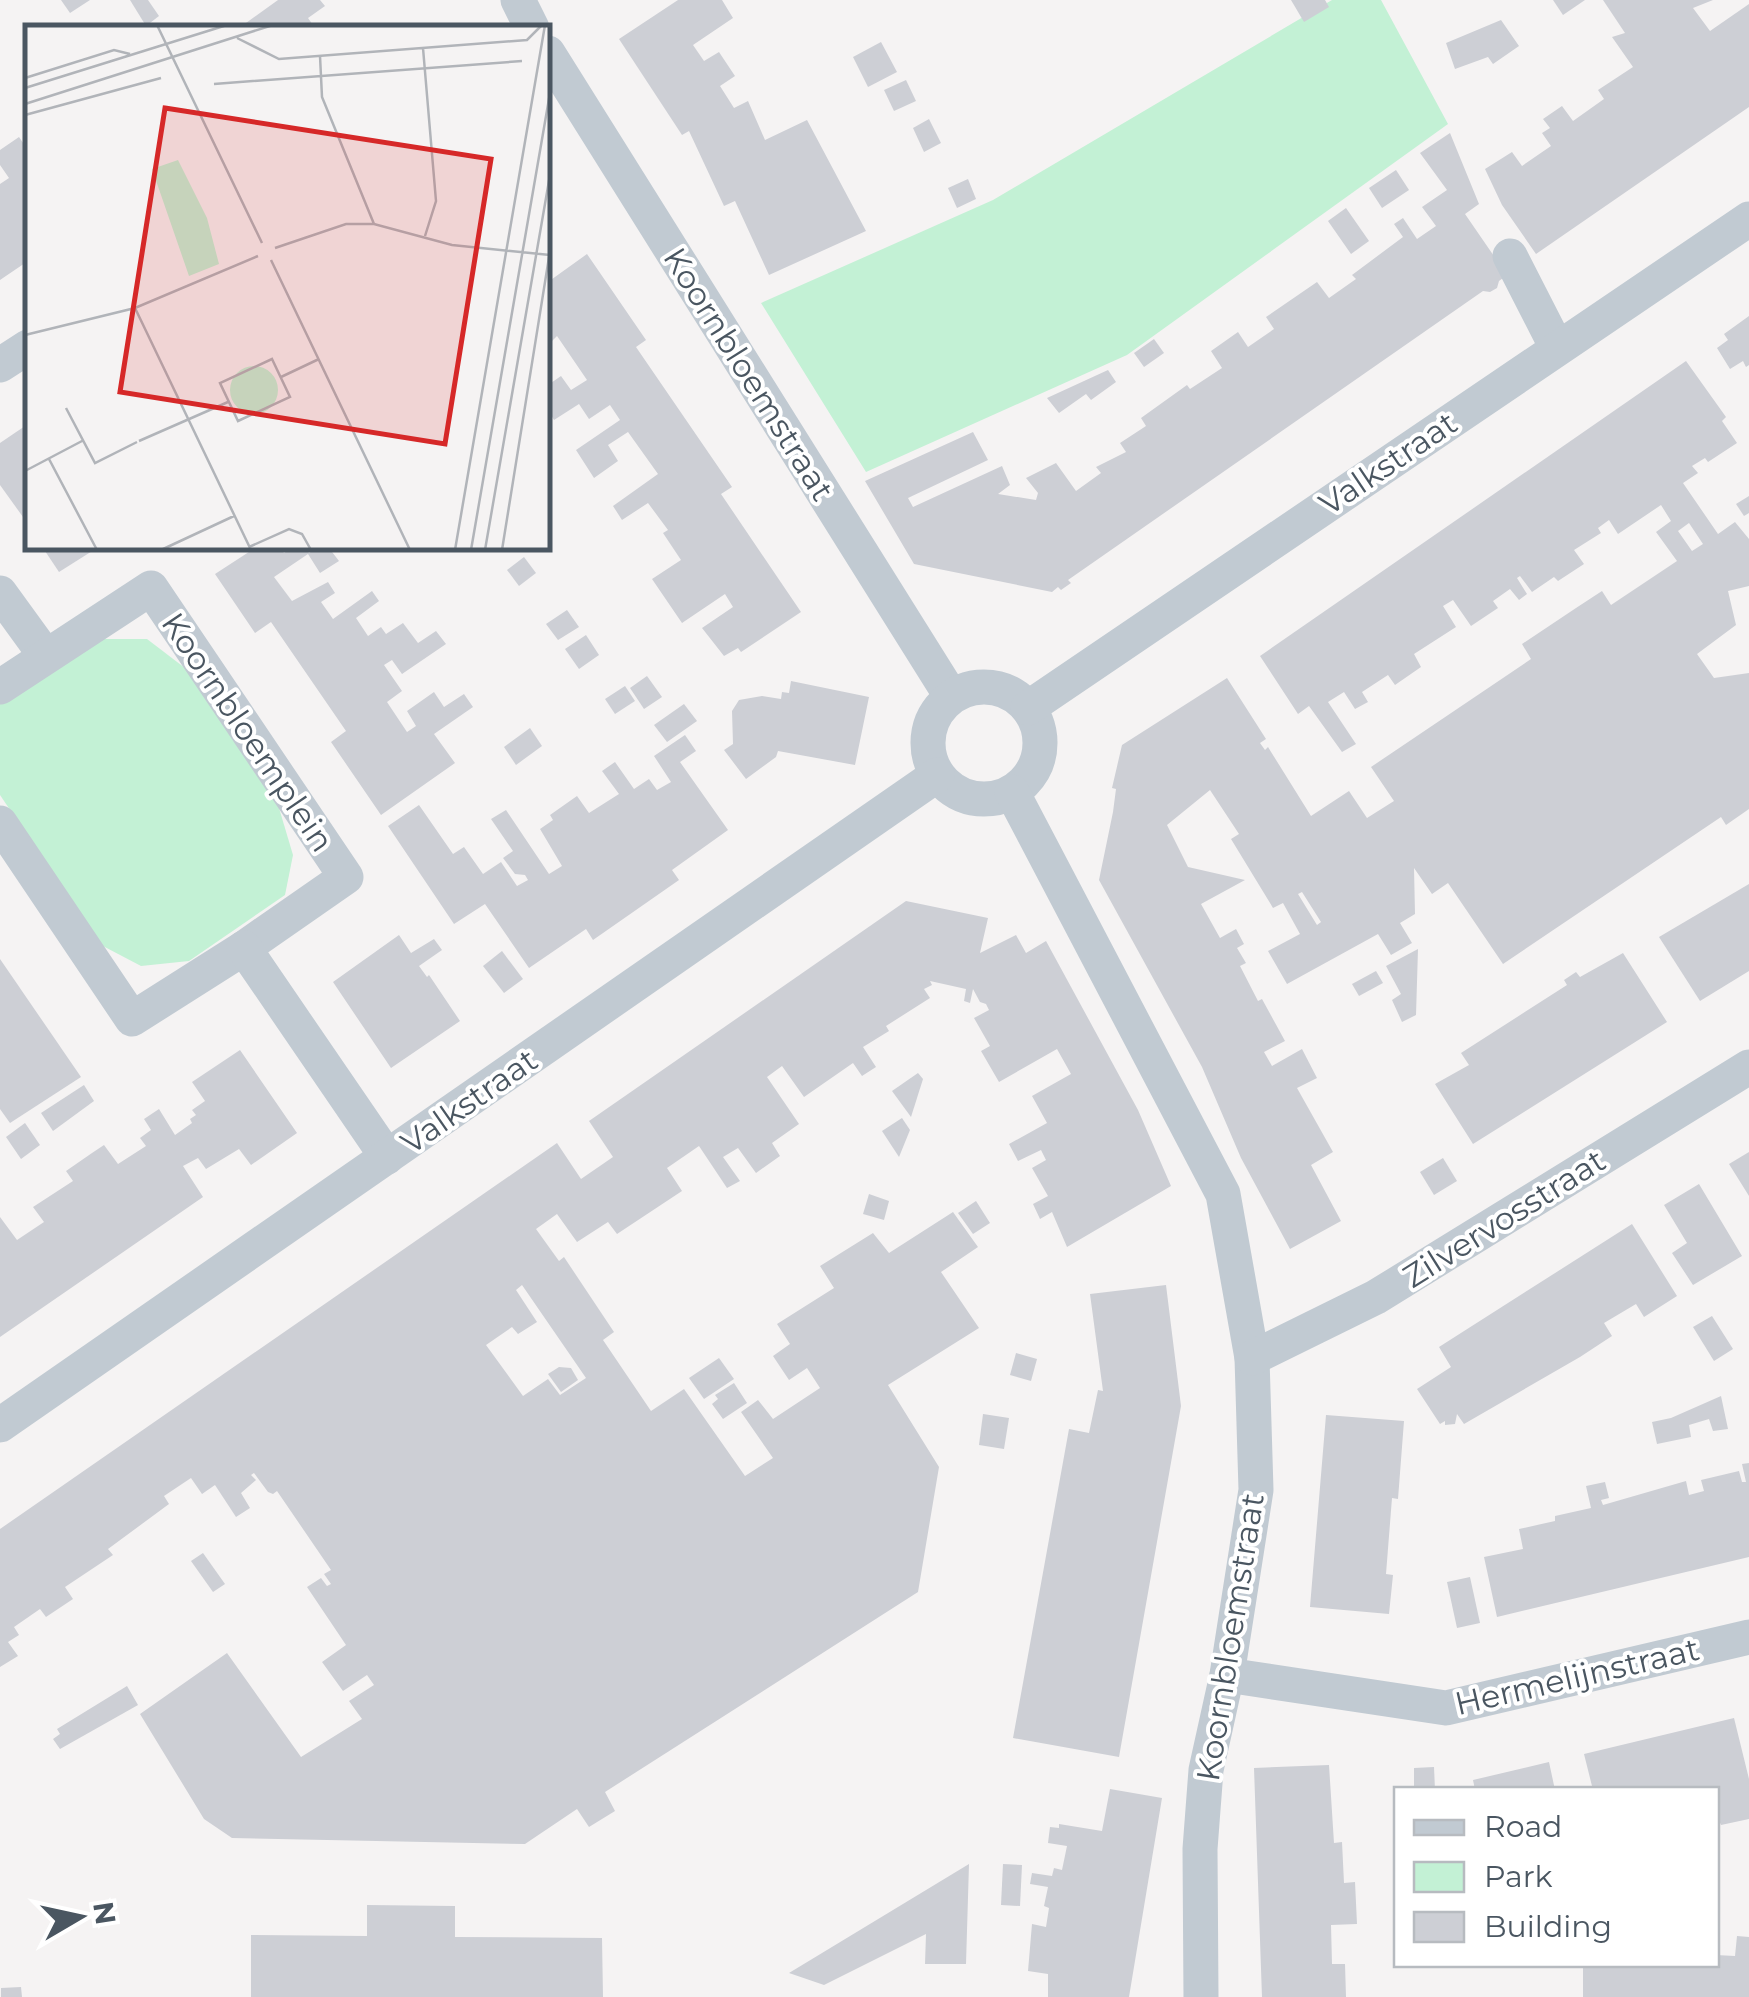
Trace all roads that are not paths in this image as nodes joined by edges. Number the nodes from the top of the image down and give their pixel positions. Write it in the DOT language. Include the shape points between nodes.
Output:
graph roads {
  1 [pos="550,56"];
  2 [pos="1749,219"];
  3 [pos="1510,256"];
  4 [pos="25,348"];
  5 [pos="1557,348"];
  6 [pos="0,365"];
  7 [pos="0,593"];
  8 [pos="45,655"];
  9 [pos="0,687"];
  10 [pos="951,696"];
  11 [pos="1028,708"];
  12 [pos="937,776"];
  13 [pos="1012,792"];
  14 [pos="0,823"];
  15 [pos="244,948"];
  16 [pos="1749,1067"];
  17 [pos="387,1158"];
  18 [pos="1252,1358"];
  19 [pos="0,1425"];
  20 [pos="1749,1638"];
  21 [pos="1227,1675"];
  22 [pos="1201,1997"];
  1 -- 10 [label="street, Koornbloemstraat"];
  2 -- 5 [label="street, Valkstraat"];
  3 -- 5 [label="street"];
  4 -- 6 [label="street"];
  5 -- 11 [label="street, Valkstraat"];
  7 -- 8 [label="street"];
  8 -- 9 [label="street, Koornbloemplein"];
  8 -- 15 [label="street, Koornbloemplein" via="150,588 194,652 346,877"];
  10 -- 11 [label="street" via="980,686 1008,692"];
  10 -- 12 [label="street" via="932,718 927,748"];
  11 -- 13 [label="street" via="1041,740 1033,770"];
  12 -- 13 [label="street" via="958,794 985,800"];
  12 -- 17 [label="street, Valkstraat"];
  13 -- 18 [label="street, Koornbloemstraat" via="1223,1194"];
  14 -- 15 [label="street, Koornbloemplein" via="132,1019"];
  15 -- 17 [label="street"];
  16 -- 18 [label="street, Zilvervosstraat" via="1376,1297"];
  17 -- 19 [label="street, Valkstraat"];
  18 -- 21 [label="street, Koornbloemstraat" via="1256,1490"];
  20 -- 21 [label="street, Hermelijnstraat" via="1446,1708"];
  21 -- 22 [label="street, Koornbloemstraat" via="1206,1770"];
}
